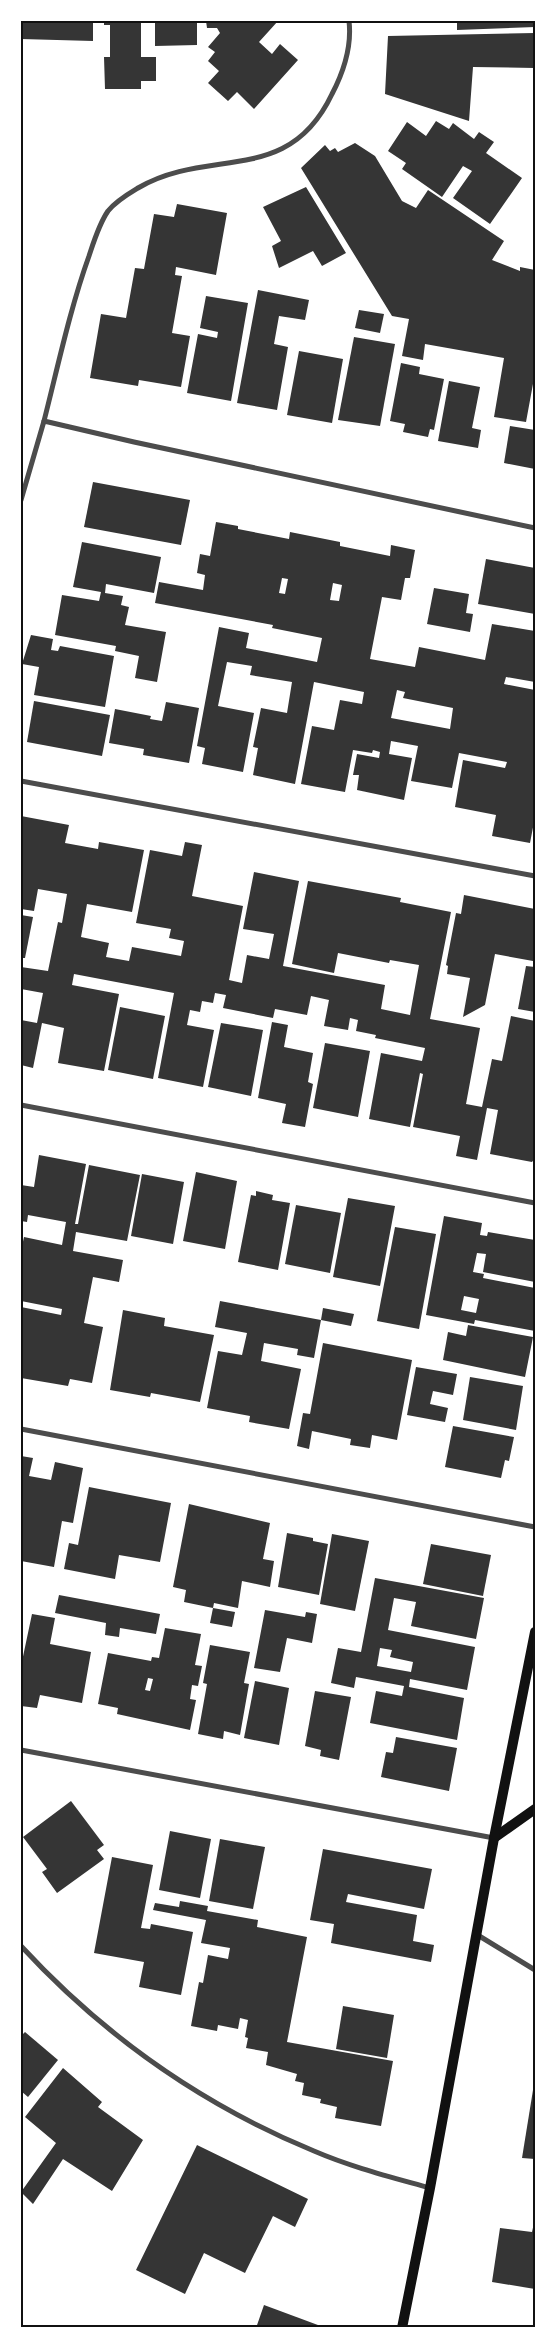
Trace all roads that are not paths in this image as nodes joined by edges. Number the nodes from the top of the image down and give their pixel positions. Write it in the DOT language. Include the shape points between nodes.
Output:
graph roads {
  1 [pos="349,21"];
  2 [pos="44,420"];
  3 [pos="21,500"];
  4 [pos="535,528"];
  5 [pos="21,781"];
  6 [pos="535,876"];
  7 [pos="21,1104"];
  8 [pos="535,1203"];
  9 [pos="21,1429"];
  10 [pos="535,1527"];
  11 [pos="535,1632"];
  12 [pos="21,1750"];
  13 [pos="535,1810"];
  14 [pos="494,1838"];
  15 [pos="476,1934"];
  16 [pos="21,1946"];
  17 [pos="535,1970"];
  18 [pos="430,2188"];
  19 [pos="402,2328"];
  1 -- 2 [label="street" via="349,47 337,85 319,119 298,140 257,158 160,177 127,195 109,211 80,281"];
  2 -- 3 [label="street"];
  2 -- 4 [label="street"];
  5 -- 6 [label="street"];
  7 -- 8 [label="street"];
  9 -- 10 [label="street"];
  11 -- 14 [label="main road"];
  12 -- 14 [label="street"];
  13 -- 14 [label="main road"];
  14 -- 15 [label="main road"];
  15 -- 17 [label="street"];
  15 -- 18 [label="main road"];
  16 -- 18 [label="street" via="50,1977 119,2039 178,2082 256,2125 315,2152"];
  18 -- 19 [label="main road"];
}
